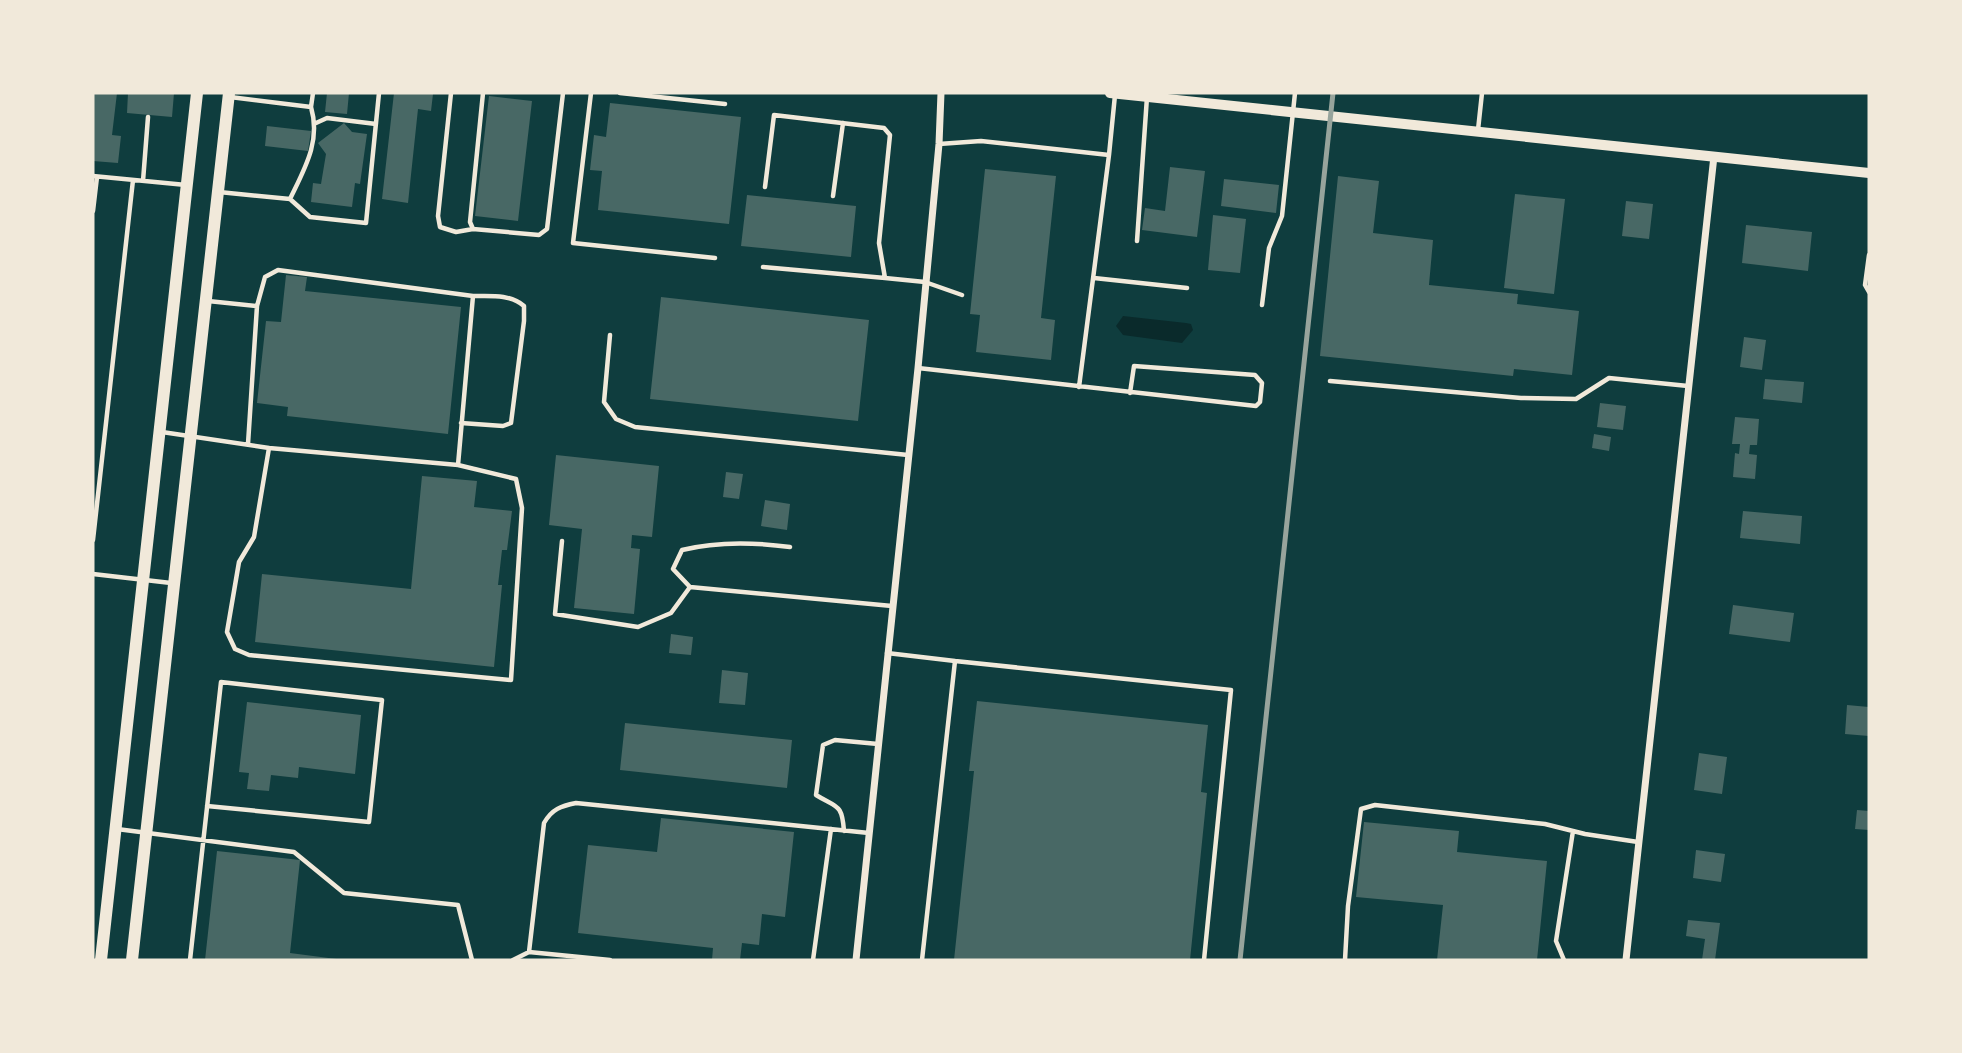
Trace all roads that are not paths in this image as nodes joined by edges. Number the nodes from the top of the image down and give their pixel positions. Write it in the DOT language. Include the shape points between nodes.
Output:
graph roads {
  1 [pos="197,93"];
  2 [pos="313,93"];
  3 [pos="379,93"];
  4 [pos="451,93"];
  5 [pos="483,93"];
  6 [pos="563,93"];
  7 [pos="591,93"];
  8 [pos="620,93"];
  9 [pos="941,93"];
  10 [pos="1112,93"];
  11 [pos="1295,93"];
  12 [pos="1482,93"];
  13 [pos="229,95"];
  14 [pos="1147,96"];
  15 [pos="725,104"];
  16 [pos="311,107"];
  17 [pos="1293,110"];
  18 [pos="148,117"];
  19 [pos="316,123"];
  20 [pos="376,124"];
  21 [pos="843,124"];
  22 [pos="1478,131"];
  23 [pos="939,145"];
  24 [pos="1109,155"];
  25 [pos="1714,156"];
  26 [pos="1869,173"];
  27 [pos="95,176"];
  28 [pos="132,180"];
  29 [pos="144,181"];
  30 [pos="188,186"];
  31 [pos="765,187"];
  32 [pos="218,192"];
  33 [pos="833,195"];
  34 [pos="290,199"];
  35 [pos="93,211"];
  36 [pos="473,229"];
  37 [pos="1137,241"];
  38 [pos="1869,255"];
  39 [pos="715,258"];
  40 [pos="763,267"];
  41 [pos="885,278"];
  42 [pos="1094,278"];
  43 [pos="925,282"];
  44 [pos="1187,288"];
  45 [pos="1869,292"];
  46 [pos="962,295"];
  47 [pos="473,296"];
  48 [pos="206,301"];
  49 [pos="1262,305"];
  50 [pos="257,306"];
  51 [pos="610,335"];
  52 [pos="918,368"];
  53 [pos="1330,380"];
  54 [pos="1689,386"];
  55 [pos="1079,387"];
  56 [pos="1130,393"];
  57 [pos="461,423"];
  58 [pos="162,432"];
  59 [pos="192,435"];
  60 [pos="248,444"];
  61 [pos="269,448"];
  62 [pos="908,455"];
  63 [pos="458,465"];
  64 [pos="93,540"];
  65 [pos="562,541"];
  66 [pos="790,547"];
  67 [pos="93,574"];
  68 [pos="145,580"];
  69 [pos="175,584"];
  70 [pos="690,587"];
  71 [pos="892,606"];
  72 [pos="887,653"];
  73 [pos="955,661"];
  74 [pos="878,744"];
  75 [pos="207,806"];
  76 [pos="116,829"];
  77 [pos="831,829"];
  78 [pos="844,831"];
  79 [pos="1573,831"];
  80 [pos="147,832"];
  81 [pos="869,833"];
  82 [pos="203,839"];
  83 [pos="1639,842"];
  84 [pos="529,952"];
  85 [pos="101,960"];
  86 [pos="132,960"];
  87 [pos="190,960"];
  88 [pos="472,960"];
  89 [pos="513,960"];
  90 [pos="610,960"];
  91 [pos="813,960"];
  92 [pos="856,960"];
  93 [pos="922,960"];
  94 [pos="1204,960"];
  95 [pos="1345,960"];
  96 [pos="1564,960"];
  97 [pos="1626,960"];
  1 -- 30 [label="main road"];
  2 -- 16 [label="lane"];
  3 -- 20 [label="lane"];
  4 -- 36 [label="lane" via="438,216 440,227 447,231"];
  5 -- 36 [label="lane" via="470,222"];
  6 -- 36 [label="lane" via="547,229 539,235"];
  7 -- 39 [label="lane" via="573,243"];
  8 -- 15 [label="lane"];
  9 -- 23 [label="street"];
  10 -- 14 [label="street"];
  10 -- 24 [label="lane"];
  11 -- 17 [label="lane"];
  12 -- 22 [label="lane"];
  13 -- 16 [label="lane"];
  13 -- 32 [label="main road"];
  14 -- 17 [label="street"];
  14 -- 37 [label="lane"];
  16 -- 19 [label="lane"];
  17 -- 22 [label="street"];
  17 -- 49 [label="lane" via="1282,216 1269,248"];
  18 -- 29 [label="lane"];
  19 -- 20 [label="lane" via="327,118"];
  19 -- 34 [label="lane" via="311,156"];
  20 -- 34 [label="lane" via="366,223 310,217"];
  21 -- 31 [label="lane" via="774,115"];
  21 -- 33 [label="lane"];
  21 -- 41 [label="lane" via="884,128 890,135 879,243"];
  22 -- 25 [label="street"];
  23 -- 24 [label="lane" via="981,141"];
  23 -- 43 [label="street"];
  24 -- 42 [label="lane"];
  25 -- 26 [label="street"];
  25 -- 54 [label="street"];
  27 -- 28 [label="lane"];
  27 -- 35 [label="lane"];
  28 -- 29 [label="lane"];
  28 -- 64 [label="lane"];
  29 -- 30 [label="lane"];
  30 -- 58 [label="main road"];
  32 -- 34 [label="lane"];
  32 -- 48 [label="main road"];
  38 -- 45 [label="lane"];
  40 -- 41 [label="lane"];
  41 -- 43 [label="lane"];
  42 -- 44 [label="lane"];
  42 -- 55 [label="lane"];
  43 -- 46 [label="lane"];
  43 -- 52 [label="street"];
  47 -- 50 [label="lane" via="278,270 265,277"];
  47 -- 57 [label="lane"];
  47 -- 57 [label="lane" via="518,301 524,306 524,321 511,423"];
  48 -- 50 [label="lane"];
  48 -- 59 [label="main road"];
  50 -- 60 [label="lane"];
  51 -- 62 [label="lane" via="604,402 617,419 635,427"];
  52 -- 55 [label="lane"];
  52 -- 62 [label="street"];
  53 -- 54 [label="lane" via="1576,399 1609,378"];
  54 -- 83 [label="street"];
  55 -- 56 [label="lane"];
  56 -- 56 [label="lane" via="1134,366 1255,375 1262,383 1256,406"];
  57 -- 63 [label="lane"];
  58 -- 59 [label="lane"];
  58 -- 68 [label="main road"];
  59 -- 60 [label="lane"];
  59 -- 69 [label="main road"];
  60 -- 61 [label="lane"];
  61 -- 63 [label="lane"];
  61 -- 63 [label="lane" via="254,537 239,562 227,632 235,649 261,656 511,680 523,508 516,479"];
  62 -- 71 [label="street"];
  65 -- 70 [label="lane" via="555,614 638,627 671,613"];
  66 -- 70 [label="lane" via="750,542 681,550 673,569"];
  67 -- 68 [label="lane"];
  68 -- 69 [label="lane"];
  68 -- 76 [label="main road"];
  69 -- 80 [label="main road"];
  70 -- 71 [label="lane"];
  71 -- 72 [label="street"];
  72 -- 73 [label="lane"];
  72 -- 74 [label="street"];
  73 -- 93 [label="lane"];
  73 -- 94 [label="lane" via="1231,690"];
  74 -- 78 [label="lane" via="835,740 823,745 816,794 843,813"];
  74 -- 81 [label="street"];
  75 -- 75 [label="lane" via="221,682 382,700 369,822"];
  75 -- 82 [label="lane"];
  76 -- 80 [label="lane"];
  76 -- 85 [label="main road"];
  77 -- 78 [label="lane"];
  77 -- 84 [label="lane" via="563,805 544,823"];
  77 -- 91 [label="lane"];
  78 -- 81 [label="lane"];
  79 -- 83 [label="lane"];
  79 -- 95 [label="lane" via="1375,805 1362,810"];
  79 -- 96 [label="lane" via="1556,941"];
  80 -- 82 [label="lane"];
  80 -- 86 [label="main road"];
  81 -- 92 [label="street"];
  82 -- 87 [label="lane"];
  82 -- 88 [label="lane" via="294,852 344,893 458,905"];
  83 -- 97 [label="street"];
  84 -- 89 [label="lane"];
  84 -- 90 [label="lane"];
}
